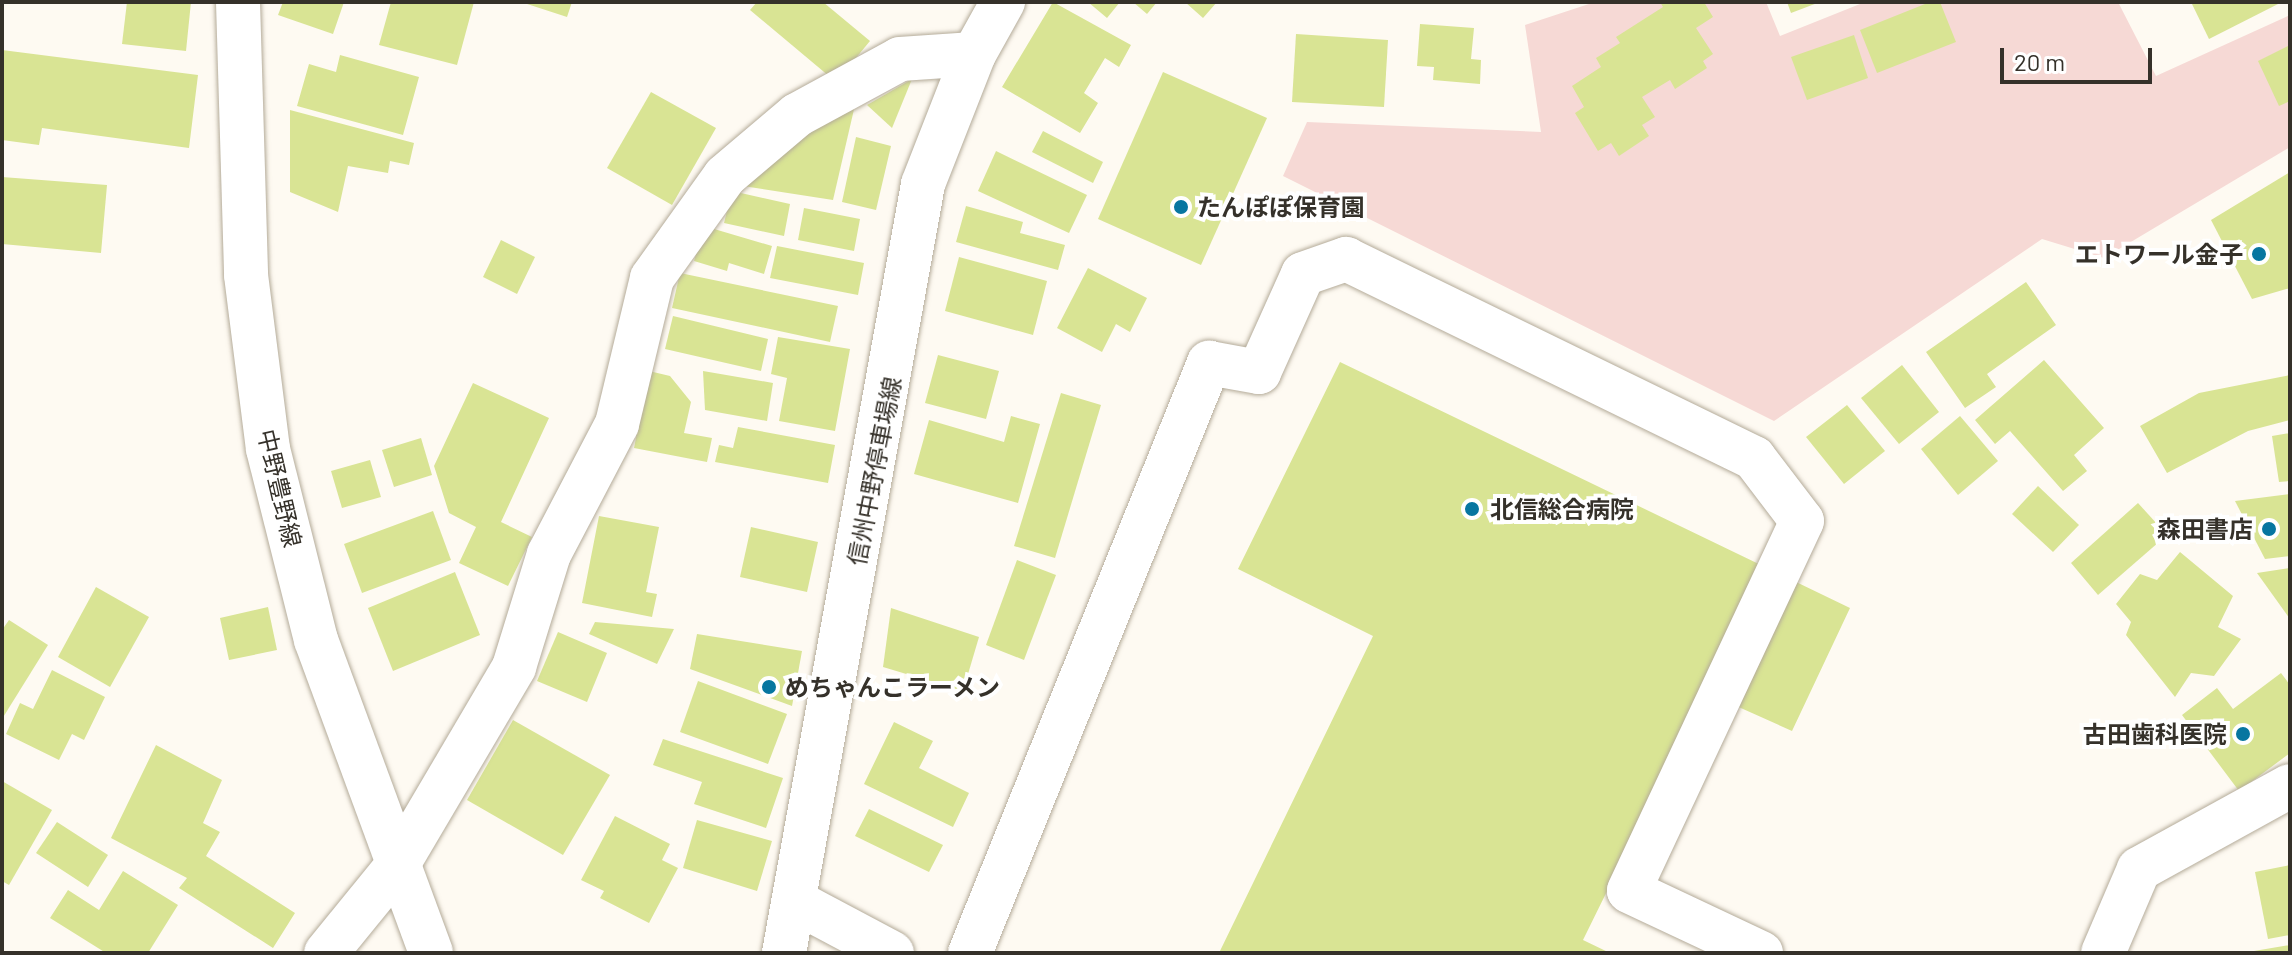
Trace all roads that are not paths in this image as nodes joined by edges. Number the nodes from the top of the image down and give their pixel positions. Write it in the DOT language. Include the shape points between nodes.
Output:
graph roads {
  1 [pos="238,2"];
  2 [pos="1003,2"];
  3 [pos="974,54"];
  4 [pos="2290,786"];
  5 [pos="397,866"];
  6 [pos="794,901"];
  7 [pos="326,953"];
  8 [pos="431,953"];
  9 [pos="784,953"];
  10 [pos="892,953"];
  11 [pos="970,953"];
  12 [pos="1761,953"];
  13 [pos="2103,953"];
  1 -- 5 [label="main road, 中野豊野線" via="246,275 268,449 316,640"];
  2 -- 3 [label="main road, 信州中野停車場線"];
  3 -- 5 [label="main road" via="900,59 797,115 715,188 652,278 617,424 549,554 514,667"];
  3 -- 6 [label="main road, 信州中野停車場線" via="923,184"];
  4 -- 13 [label="main road" via="2139,869"];
  5 -- 7 [label="main road"];
  5 -- 8 [label="main road, 中野豊野線"];
  6 -- 9 [label="main road, 信州中野停車場線"];
  6 -- 10 [label="main road"];
  11 -- 12 [label="main road" via="1209,363 1259,372 1303,274 1346,259 1754,458 1802,521 1629,891"];
}
